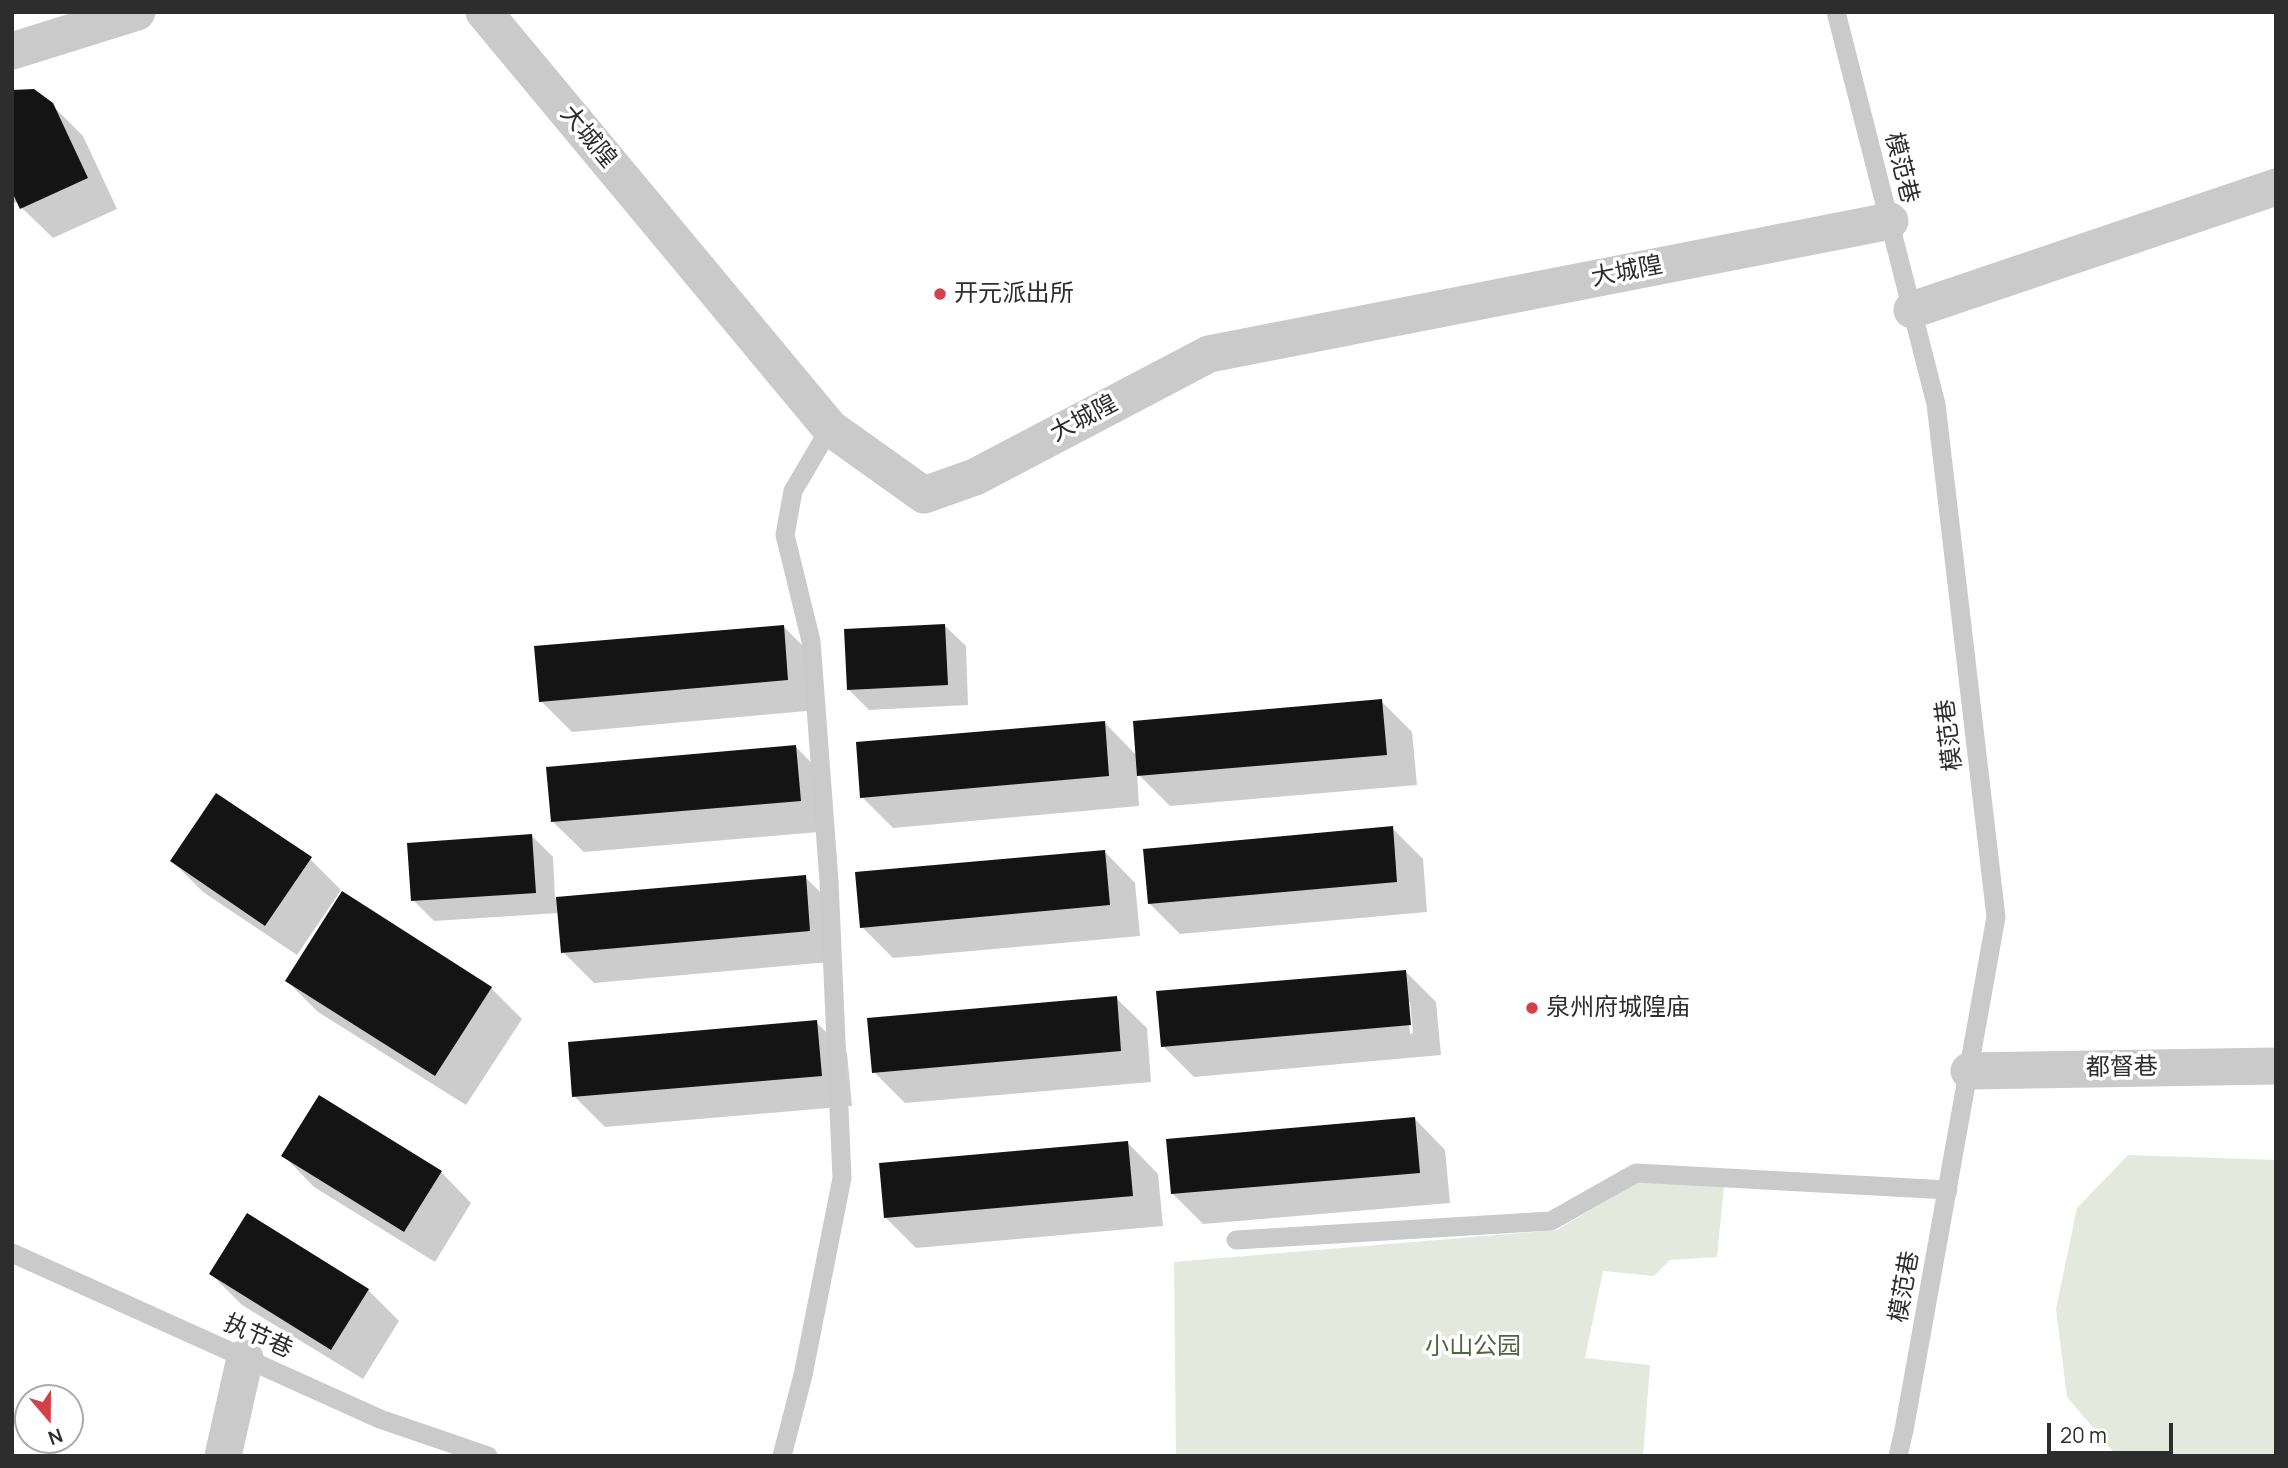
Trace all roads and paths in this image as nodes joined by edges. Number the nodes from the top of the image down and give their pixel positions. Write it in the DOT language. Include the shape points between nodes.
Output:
graph roads {
  1 [pos="137,12"];
  2 [pos="484,12"];
  3 [pos="1836,12"];
  4 [pos="12,51"];
  5 [pos="2276,187"];
  6 [pos="1889,221"];
  7 [pos="1912,310"];
  8 [pos="830,429"];
  9 [pos="2276,1066"];
  10 [pos="1969,1071"];
  11 [pos="1948,1190"];
  12 [pos="1236,1240"];
  13 [pos="12,1253"];
  14 [pos="245,1358"];
  15 [pos="223,1456"];
  16 [pos="488,1456"];
  17 [pos="782,1456"];
  18 [pos="1898,1456"];
  1 -- 4 [label="street"];
  2 -- 8 [label="street, 大城隍"];
  3 -- 6 [label="lane, 模范巷"];
  5 -- 7 [label="street"];
  6 -- 7 [label="lane, 模范巷"];
  6 -- 8 [label="street, 大城隍" via="1209,354 975,477 925,495"];
  7 -- 10 [label="lane, 模范巷" via="1936,404 1996,917"];
  8 -- 17 [label="lane" via="793,491 785,535 811,641 830,881 842,1178 803,1376"];
  9 -- 10 [label="street, 都督巷"];
  10 -- 11 [label="lane, 模范巷"];
  11 -- 12 [label="lane" via="1636,1173 1551,1221"];
  11 -- 18 [label="lane, 模范巷"];
  13 -- 14 [label="lane, 执节巷"];
  14 -- 15 [label="street"];
  14 -- 16 [label="lane, 执节巷" via="380,1419"];
}
